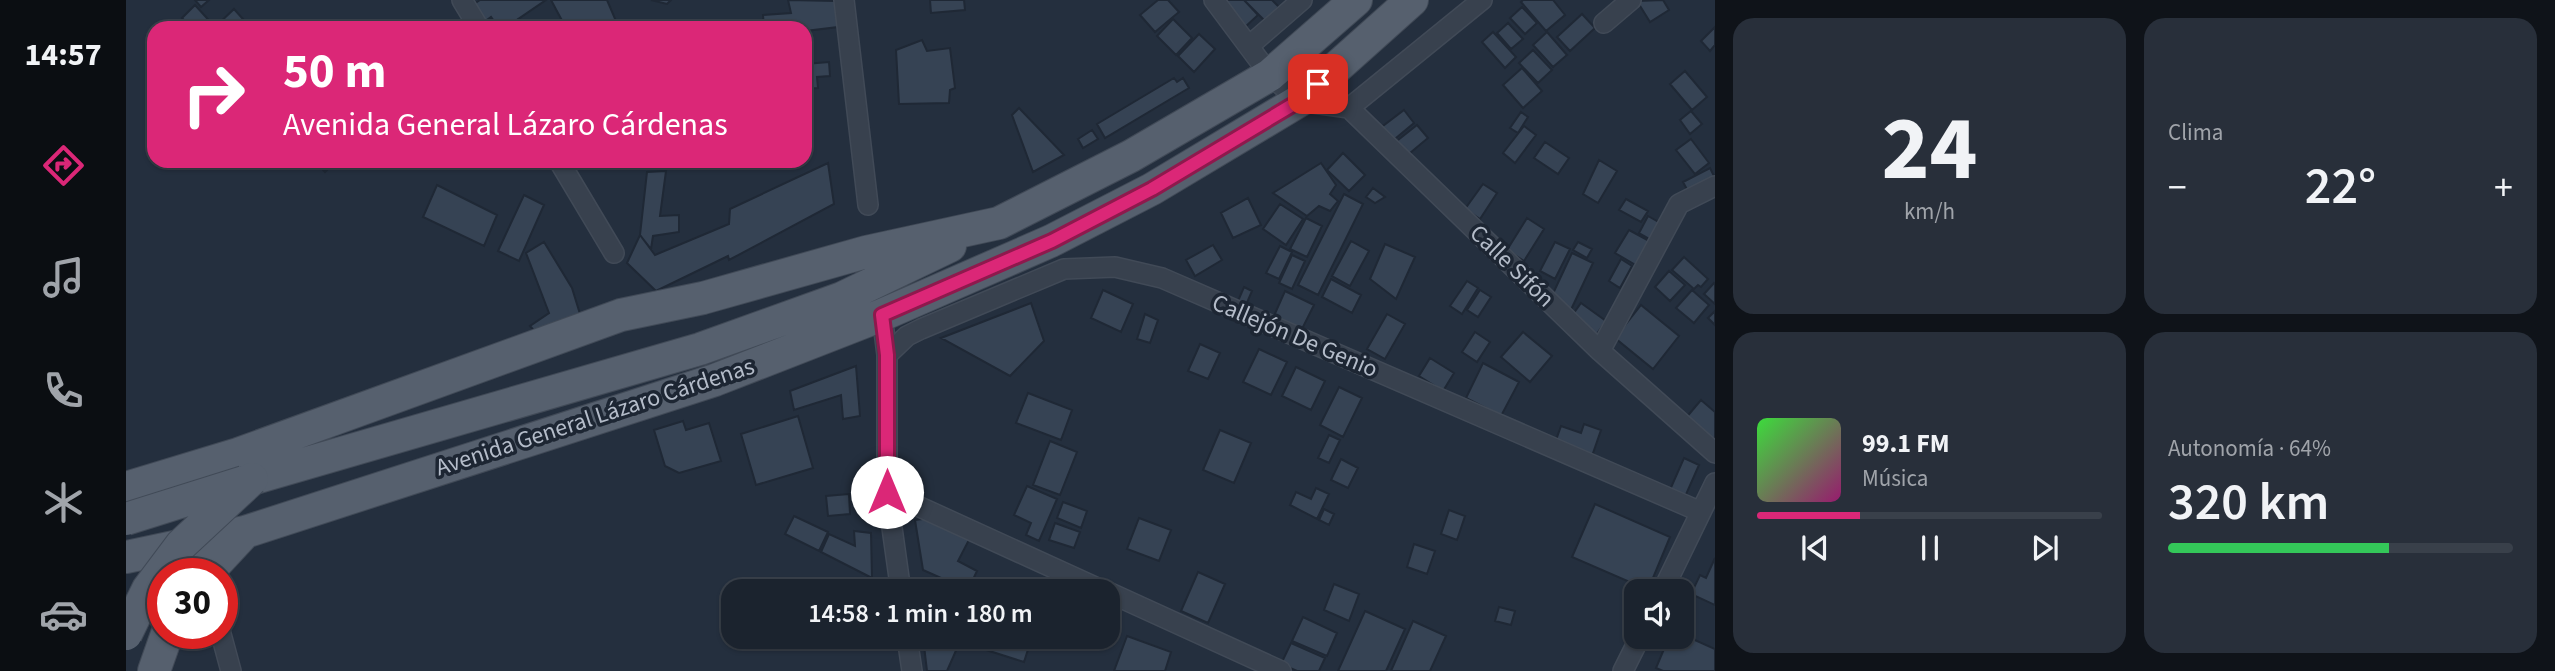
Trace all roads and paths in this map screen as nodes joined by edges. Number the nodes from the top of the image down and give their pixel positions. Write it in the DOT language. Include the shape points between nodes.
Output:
graph roads {
  1 [pos="462,0"];
  2 [pos="844,0"];
  3 [pos="1214,0"];
  4 [pos="1302,0"];
  5 [pos="1356,0"];
  6 [pos="1412,0"];
  7 [pos="1482,0"];
  8 [pos="1631,0"];
  9 [pos="475,21"];
  10 [pos="1604,23"];
  11 [pos="1249,46"];
  12 [pos="1270,75"];
  13 [pos="1299,101"];
  14 [pos="1349,108"];
  15 [pos="563,168"];
  16 [pos="1715,186"];
  17 [pos="868,205"];
  18 [pos="999,223"];
  19 [pos="614,253"];
  20 [pos="882,315"];
  21 [pos="1600,351"];
  22 [pos="887,355"];
  23 [pos="1715,453"];
  24 [pos="245,466"];
  25 [pos="1715,483"];
  26 [pos="126,488"];
  27 [pos="887,492"];
  28 [pos="1701,512"];
  29 [pos="126,519"];
  30 [pos="254,528"];
  31 [pos="126,557"];
  32 [pos="223,558"];
  33 [pos="899,579"];
  34 [pos="1078,579"];
  35 [pos="1668,579"];
  36 [pos="1120,598"];
  37 [pos="126,634"];
  38 [pos="162,649"];
  39 [pos="225,649"];
  40 [pos="909,649"];
  41 [pos="1634,649"];
  42 [pos="154,671"];
  43 [pos="231,671"];
  44 [pos="912,671"];
  45 [pos="1281,671"];
  46 [pos="1623,671"];
  1 -- 9 [label="street"];
  2 -- 17 [label="street"];
  3 -- 11 [label="street"];
  4 -- 11 [label="street"];
  5 -- 12 [label="main road"];
  6 -- 13 [label="main road, Avenida General Lázaro Cárdenas"];
  7 -- 14 [label="street"];
  8 -- 10 [label="street"];
  11 -- 12 [label="street"];
  12 -- 13 [label="street"];
  12 -- 18 [label="main road" via="1131,156"];
  13 -- 14 [label="street"];
  13 -- 20 [label="main road, Avenida General Lázaro Cárdenas" via="1152,189 1052,241"];
  14 -- 21 [label="street, Calle Sifón"];
  15 -- 19 [label="street"];
  16 -- 21 [label="street" via="1679,204"];
  18 -- 24 [label="main road" via="621,315"];
  18 -- 24 [label="main road, Avenida General Lázaro Cárdenas" via="842,298 700,349"];
  20 -- 22 [label="street"];
  20 -- 30 [label="main road, Avenida General Lázaro Cárdenas" via="715,380"];
  21 -- 23 [label="street, Calle Sifón"];
  22 -- 27 [label="street"];
  22 -- 28 [label="street, Callejón De Genio" via="921,329 1064,269 1115,267 1162,278"];
  24 -- 26 [label="main road"];
  24 -- 29 [label="main road, bridge"];
  24 -- 30 [label="main road"];
  24 -- 37 [label="main road, bridge" via="148,589"];
  25 -- 28 [label="street"];
  27 -- 33 [label="street"];
  27 -- 34 [label="street"];
  28 -- 35 [label="street"];
  30 -- 31 [label="main road, Avenida General Lázaro Cárdenas"];
  30 -- 32 [label="main road"];
  36 -- 45 [label="street"];
  38 -- 42 [label="main road"];
  39 -- 43 [label="street"];
  40 -- 44 [label="street"];
  41 -- 46 [label="street"];
}
